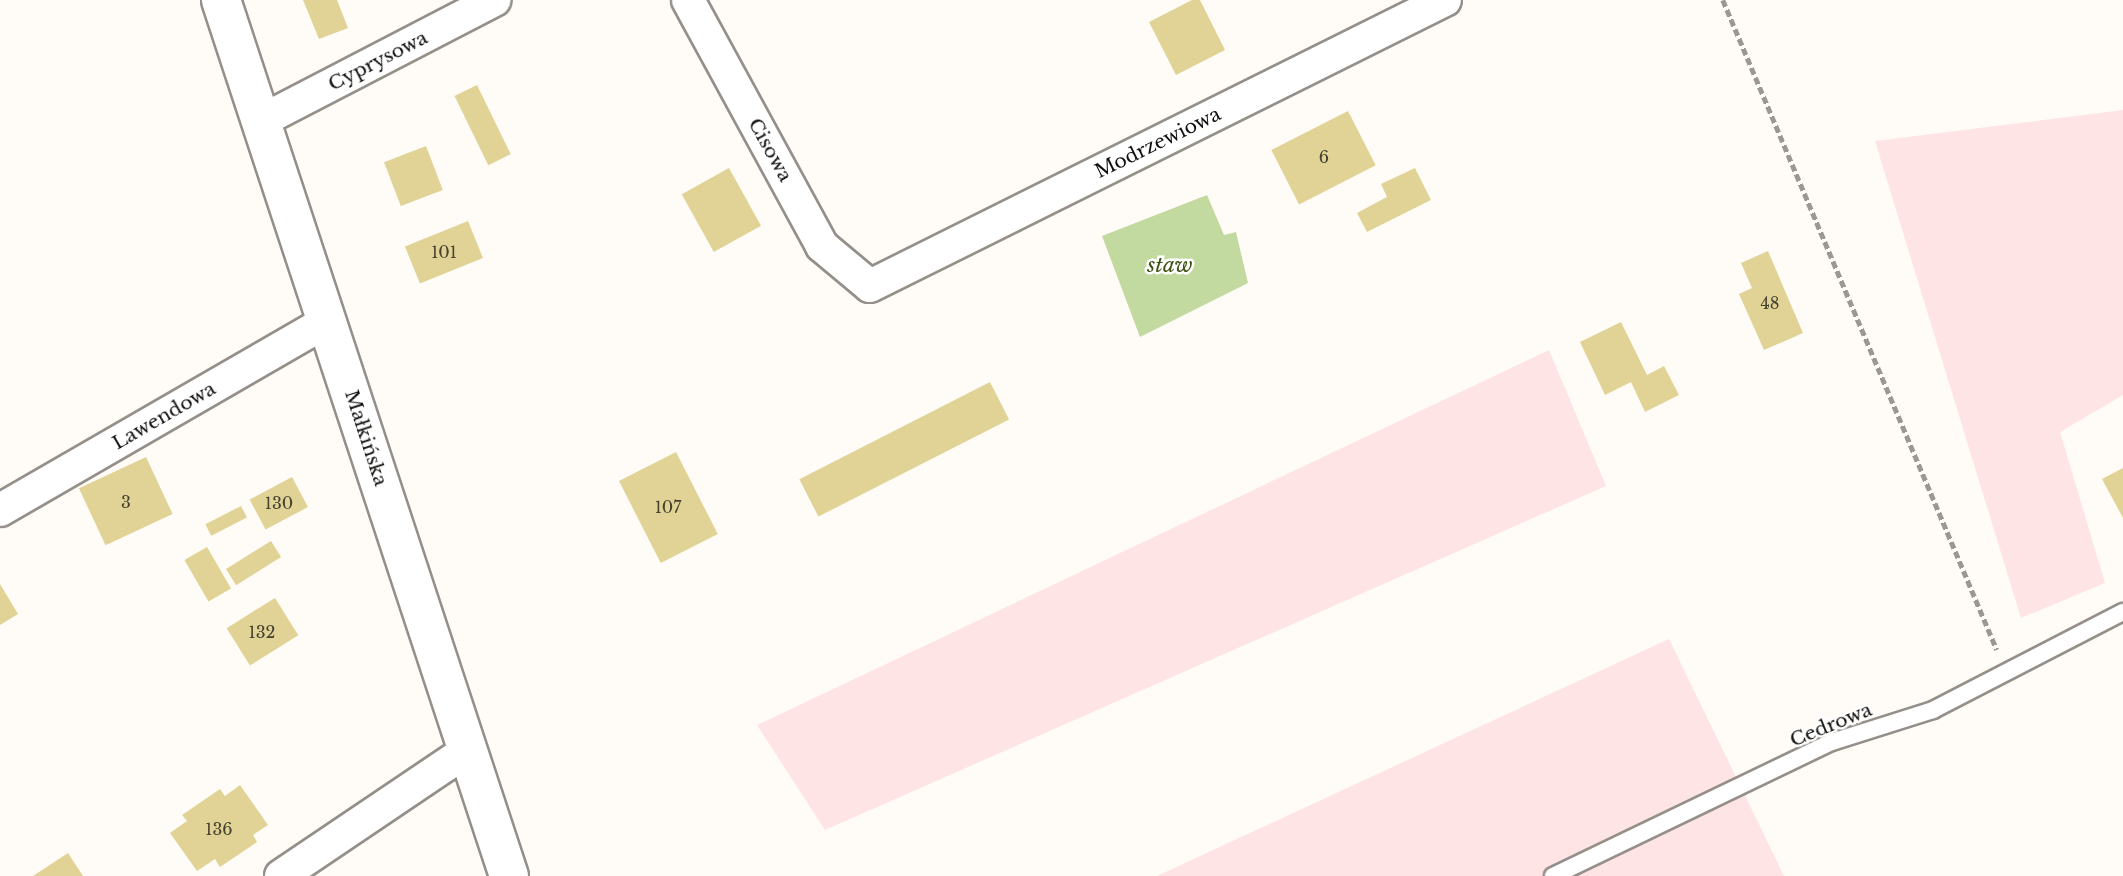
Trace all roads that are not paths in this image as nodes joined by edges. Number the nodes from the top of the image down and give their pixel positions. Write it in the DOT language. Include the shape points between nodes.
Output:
graph roads {
  1 [pos="221,0"];
  2 [pos="494,0"];
  3 [pos="688,0"];
  4 [pos="1445,0"];
  5 [pos="261,121"];
  6 [pos="870,286"];
  7 [pos="328,321"];
  8 [pos="0,510"];
  9 [pos="2123,612"];
  10 [pos="469,748"];
  11 [pos="281,876"];
  12 [pos="509,876"];
  13 [pos="1553,876"];
  1 -- 5 [label="main road, Małkińska"];
  2 -- 5 [label="street, Cyprysowa"];
  3 -- 6 [label="street, Cisowa" via="822,246"];
  4 -- 6 [label="street, Modrzewiowa"];
  5 -- 7 [label="main road, Małkińska"];
  7 -- 8 [label="street, Lawendowa"];
  7 -- 10 [label="main road, Małkińska"];
  9 -- 13 [label="lane, Cedrowa" via="1933,710 1832,743"];
  10 -- 11 [label="street"];
  10 -- 12 [label="main road, Małkińska"];
}
